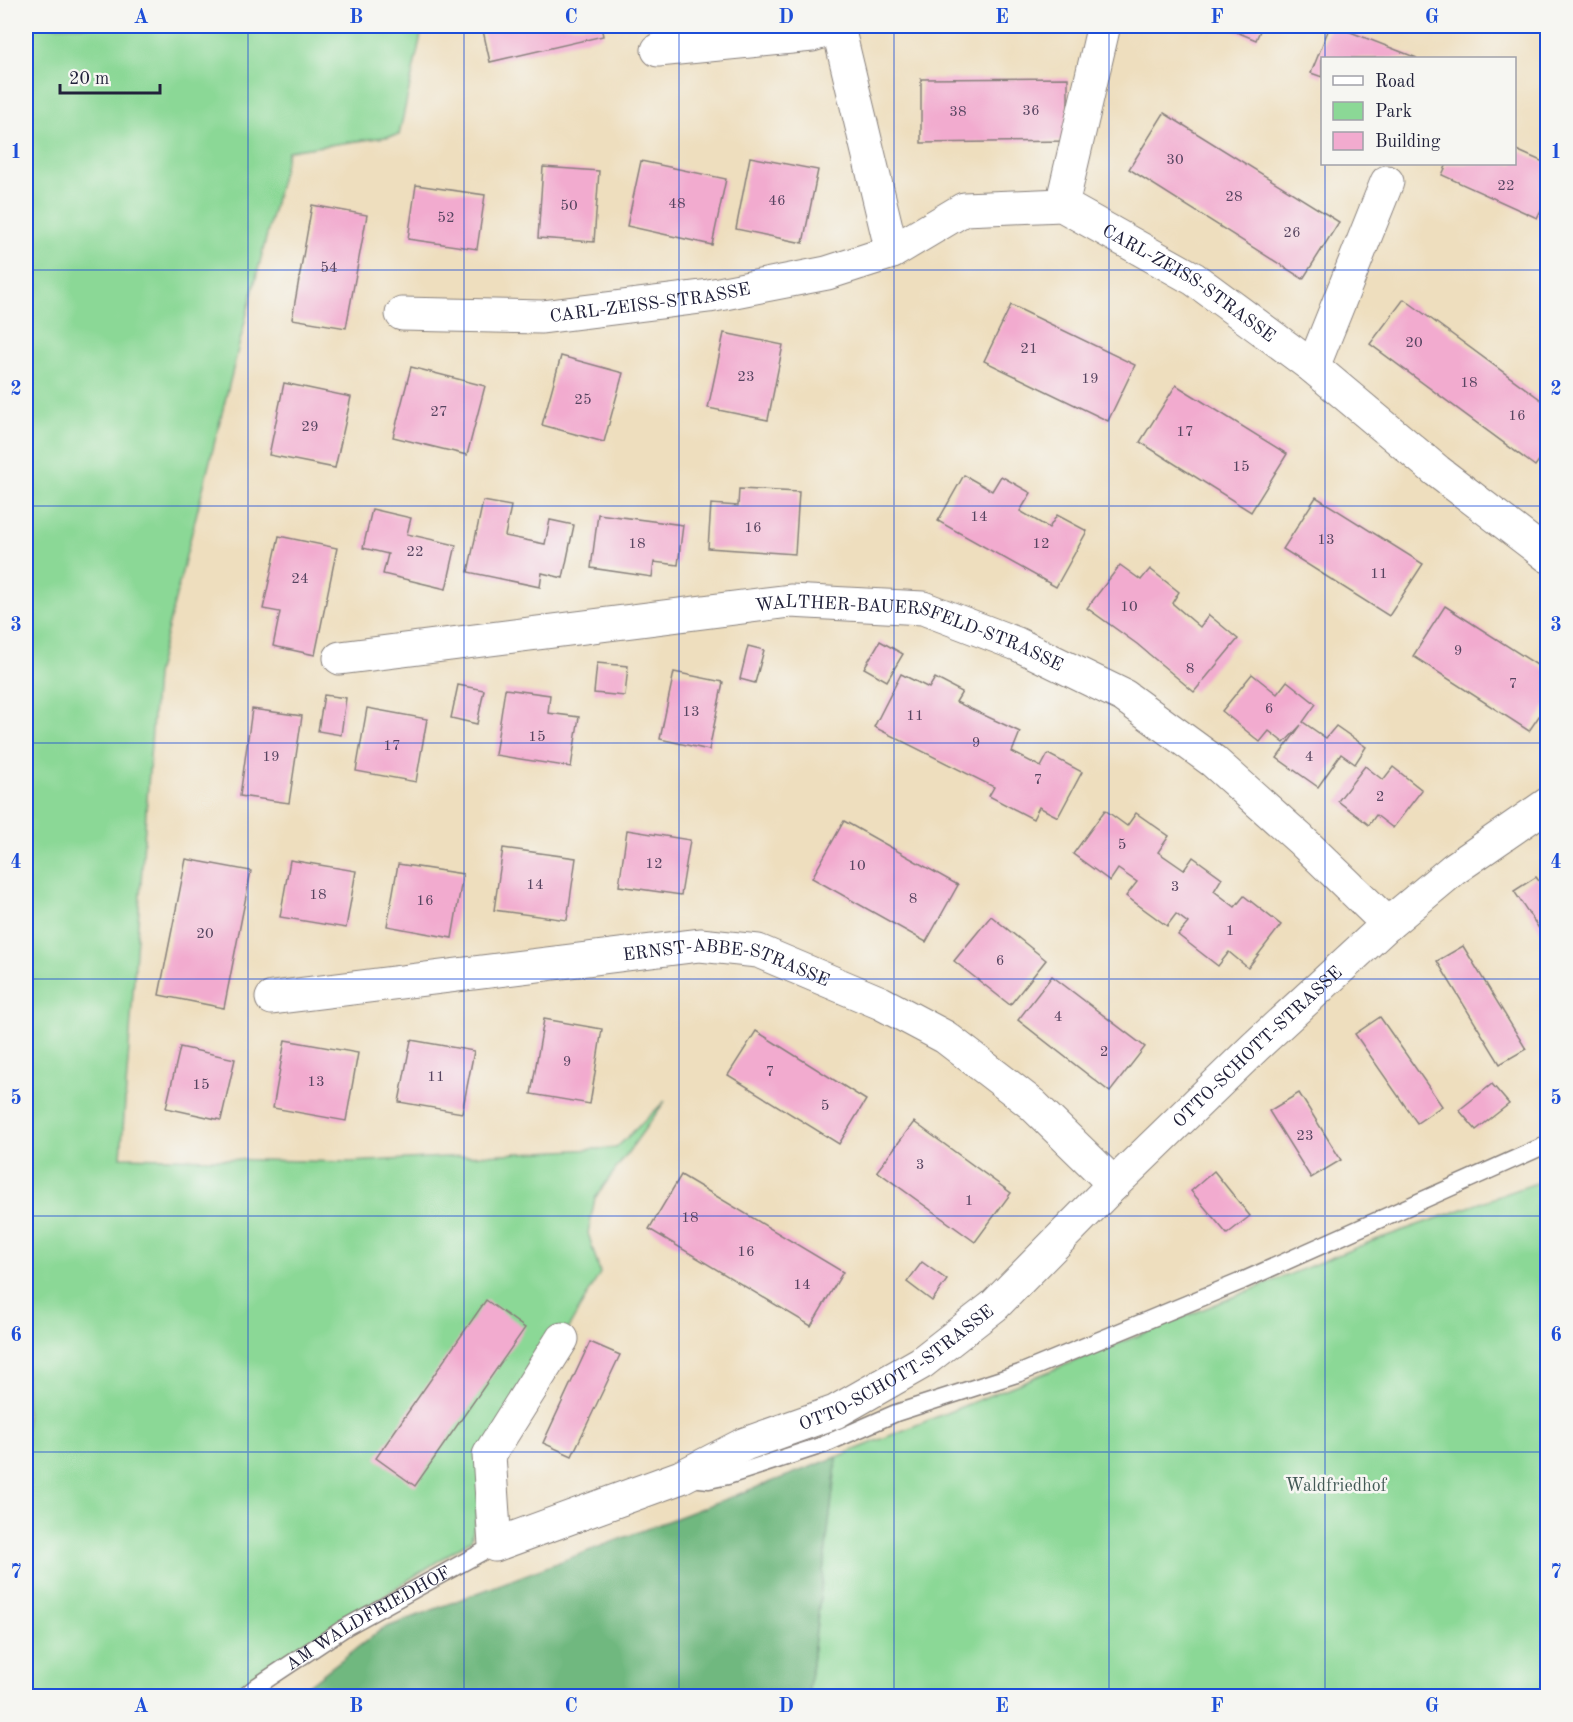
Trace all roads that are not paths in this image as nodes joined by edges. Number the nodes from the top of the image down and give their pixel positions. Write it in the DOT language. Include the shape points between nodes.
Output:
graph roads {
  1 [pos="1103,29"];
  2 [pos="658,50"];
  3 [pos="1386,182"];
  4 [pos="1062,205"];
  5 [pos="892,252"];
  6 [pos="402,314"];
  7 [pos="1313,367"];
  8 [pos="1544,542"];
  9 [pos="340,658"];
  10 [pos="1548,804"];
  11 [pos="1388,924"];
  12 [pos="272,998"];
  13 [pos="1548,1144"];
  14 [pos="1114,1184"];
  15 [pos="562,1339"];
  16 [pos="681,1477"];
  17 [pos="495,1545"];
  18 [pos="245,1696"];
  1 -- 4 [label="street"];
  2 -- 5 [label="street" via="812,34 838,27"];
  3 -- 7 [label="street"];
  4 -- 5 [label="street, CARL-ZEISS-STRASSE" via="964,209"];
  4 -- 7 [label="street, CARL-ZEISS-STRASSE" via="1194,279"];
  5 -- 6 [label="street, CARL-ZEISS-STRASSE" via="827,273 709,296 542,317"];
  7 -- 8 [label="street, CARL-ZEISS-STRASSE" via="1437,471"];
  9 -- 11 [label="street, WALTHER-BAUERSFELD-STRASSE" via="790,601 923,608 1017,644 1124,696 1213,761"];
  10 -- 11 [label="street" via="1454,869"];
  11 -- 14 [label="street, OTTO-SCHOTT-STRASSE"];
  12 -- 14 [label="street, ERNST-ABBE-STRASSE" via="700,945 758,951 881,1003 945,1037 1032,1104"];
  13 -- 16 [label="lane" via="1242,1281 1020,1373 896,1413 823,1445 728,1476 709,1480"];
  14 -- 16 [label="street, OTTO-SCHOTT-STRASSE" via="994,1306 921,1364 835,1412 745,1444"];
  15 -- 17 [label="street" via="489,1455"];
  16 -- 17 [label="street, OTTO-SCHOTT-STRASSE"];
  17 -- 18 [label="lane, AM WALDFRIEDHOF" via="346,1627"];
}
